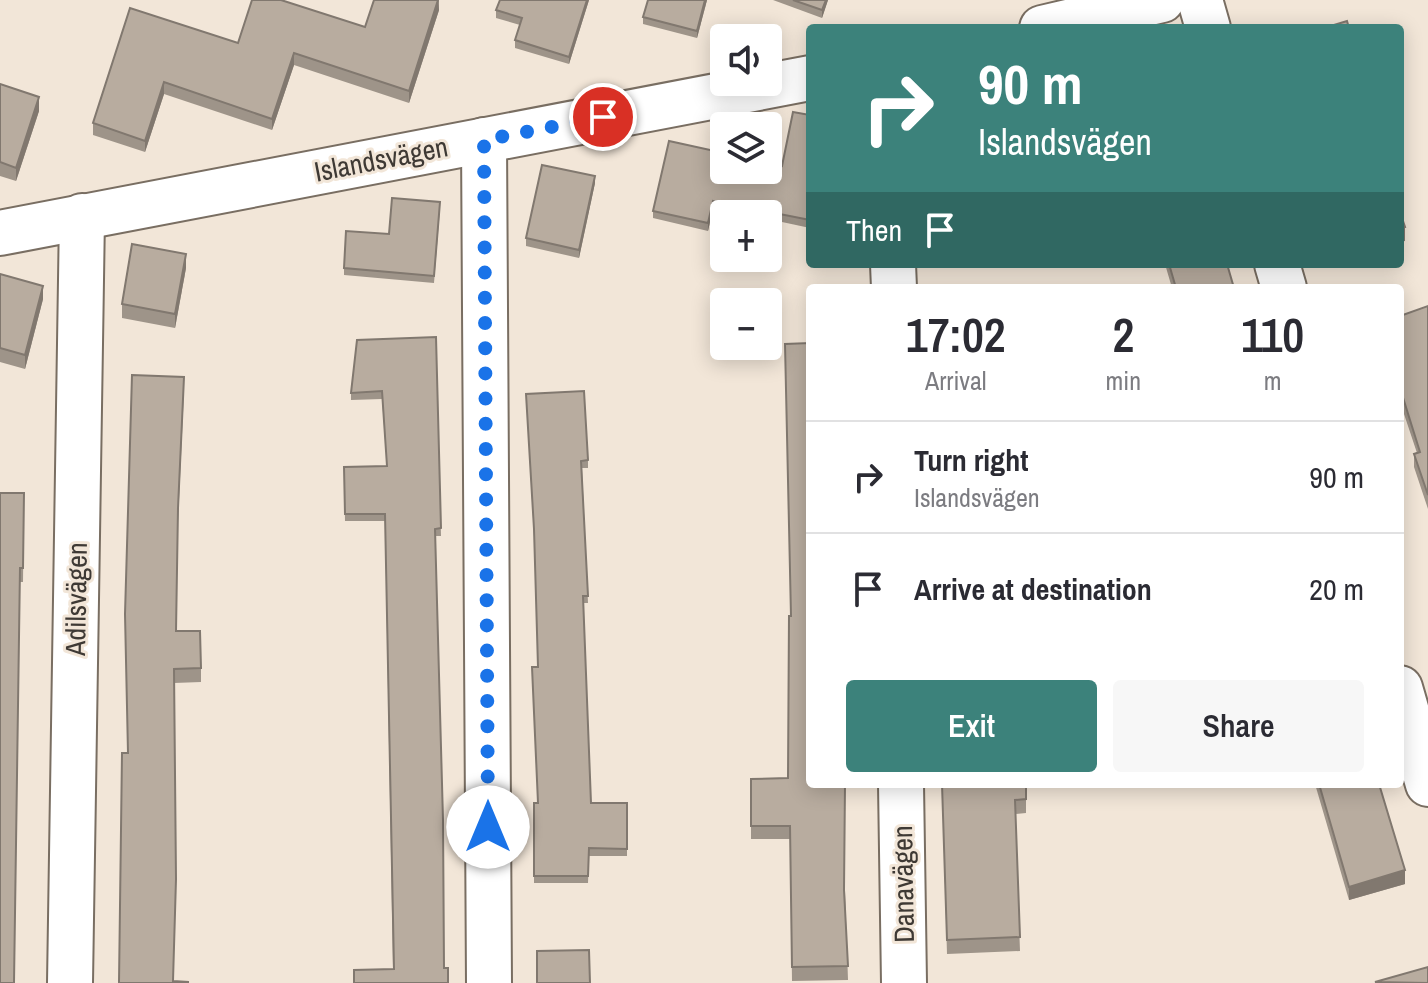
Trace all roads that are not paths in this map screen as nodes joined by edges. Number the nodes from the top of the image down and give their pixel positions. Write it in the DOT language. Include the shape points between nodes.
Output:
graph roads {
  1 [pos="1162,0"];
  2 [pos="1200,0"];
  3 [pos="1059,24"];
  4 [pos="1207,24"];
  5 [pos="806,79"];
  6 [pos="484,140"];
  7 [pos="82,216"];
  8 [pos="0,233"];
  9 [pos="1404,702"];
  10 [pos="1428,784"];
  11 [pos="901,788"];
  12 [pos="70,983"];
  13 [pos="489,983"];
  14 [pos="904,983"];
  1 -- 3 [label="street"];
  2 -- 4 [label="street"];
  5 -- 6 [label="street, Islandsvägen"];
  6 -- 7 [label="street, Islandsvägen"];
  6 -- 13 [label="street"];
  7 -- 8 [label="street, Islandsvägen"];
  7 -- 12 [label="street, Adilsvägen"];
  9 -- 10 [label="street"];
  11 -- 14 [label="street, Danavägen"];
}
